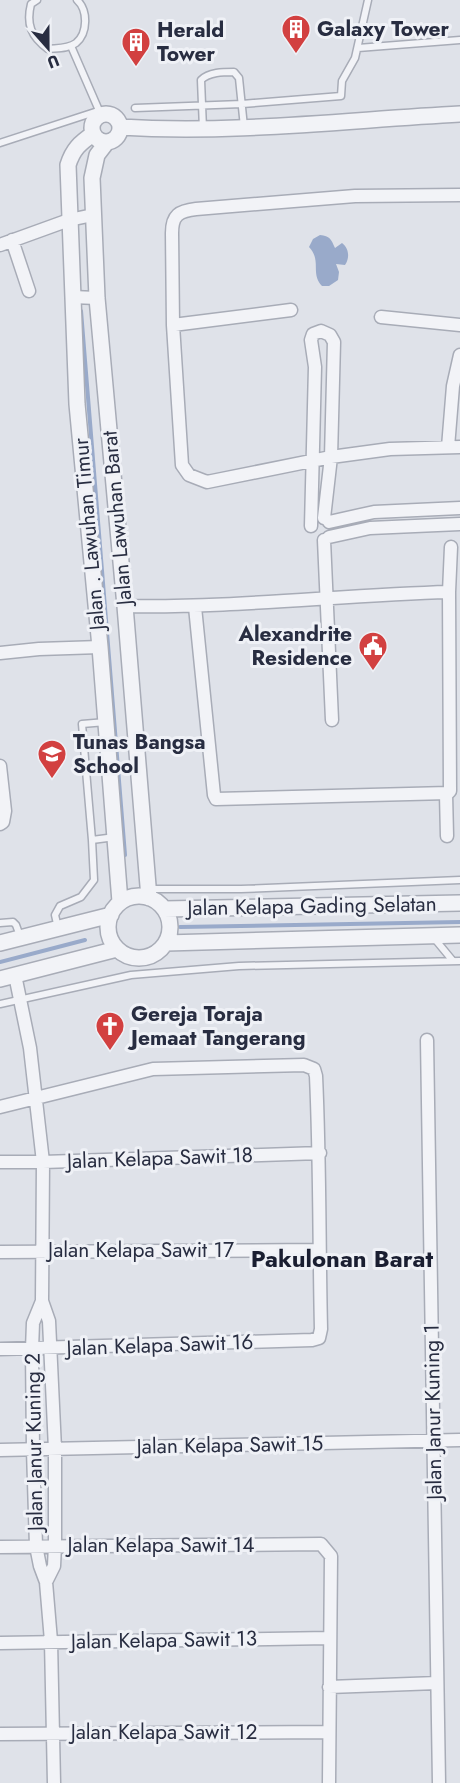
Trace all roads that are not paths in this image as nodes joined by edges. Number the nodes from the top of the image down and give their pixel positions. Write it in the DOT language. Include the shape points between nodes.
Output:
graph roads {
  1 [pos="36,0"];
  2 [pos="77,0"];
  3 [pos="368,0"];
  4 [pos="460,40"];
  5 [pos="70,46"];
  6 [pos="358,48"];
  7 [pos="202,104"];
  8 [pos="242,104"];
  9 [pos="135,108"];
  10 [pos="97,112"];
  11 [pos="460,114"];
  12 [pos="120,128"];
  13 [pos="244,128"];
  14 [pos="203,129"];
  15 [pos="100,138"];
  16 [pos="0,143"];
  17 [pos="460,195"];
  18 [pos="93,215"];
  19 [pos="69,220"];
  20 [pos="12,240"];
  21 [pos="0,244"];
  22 [pos="29,291"];
  23 [pos="72,297"];
  24 [pos="97,297"];
  25 [pos="291,310"];
  26 [pos="381,317"];
  27 [pos="173,325"];
  28 [pos="460,325"];
  29 [pos="460,355"];
  30 [pos="454,447"];
  31 [pos="331,457"];
  32 [pos="312,461"];
  33 [pos="460,508"];
  34 [pos="327,520"];
  35 [pos="460,524"];
  36 [pos="311,526"];
  37 [pos="327,538"];
  38 [pos="451,547"];
  39 [pos="449,592"];
  40 [pos="326,600"];
  41 [pos="125,606"];
  42 [pos="195,607"];
  43 [pos="100,647"];
  44 [pos="0,653"];
  45 [pos="332,720"];
  46 [pos="106,722"];
  47 [pos="0,766"];
  48 [pos="446,794"];
  49 [pos="2,823"];
  50 [pos="447,836"];
  51 [pos="115,837"];
  52 [pos="92,840"];
  53 [pos="460,880"];
  54 [pos="241,889"];
  55 [pos="148,893"];
  56 [pos="120,902"];
  57 [pos="460,903"];
  58 [pos="240,907"];
  59 [pos="164,909"];
  60 [pos="111,915"];
  61 [pos="0,923"];
  62 [pos="58,928"];
  63 [pos="460,935"];
  64 [pos="432,936"];
  65 [pos="20,938"];
  66 [pos="166,943"];
  67 [pos="0,944"];
  68 [pos="117,949"];
  69 [pos="456,961"];
  70 [pos="8,977"];
  71 [pos="20,999"];
  72 [pos="0,1004"];
  73 [pos="427,1040"];
  74 [pos="37,1097"];
  75 [pos="0,1107"];
  76 [pos="320,1153"];
  77 [pos="0,1162"];
  78 [pos="43,1162"];
  79 [pos="43,1250"];
  80 [pos="319,1250"];
  81 [pos="0,1251"];
  82 [pos="42,1301"];
  83 [pos="51,1348"];
  84 [pos="0,1349"];
  85 [pos="32,1349"];
  86 [pos="434,1440"];
  87 [pos="460,1440"];
  88 [pos="55,1449"];
  89 [pos="0,1450"];
  90 [pos="33,1450"];
  91 [pos="55,1545"];
  92 [pos="36,1546"];
  93 [pos="0,1547"];
  94 [pos="46,1582"];
  95 [pos="329,1638"];
  96 [pos="51,1641"];
  97 [pos="0,1643"];
  98 [pos="437,1683"];
  99 [pos="329,1687"];
  100 [pos="328,1732"];
  101 [pos="54,1733"];
  102 [pos="0,1734"];
  103 [pos="54,1783"];
  104 [pos="329,1783"];
  105 [pos="439,1783"];
  1 -- 5 [label="lane" via="31,4 28,23 33,36 48,49"];
  2 -- 5 [label="lane" via="85,18 84,31"];
  3 -- 6 [label="lane"];
  4 -- 6 [label="lane"];
  5 -- 10 [label="lane"];
  6 -- 8 [label="lane" via="342,81 341,96"];
  7 -- 8 [label="lane"];
  7 -- 8 [label="lane" via="201,80 222,72 234,72 239,78"];
  7 -- 9 [label="lane"];
  7 -- 14 [label="lane"];
  8 -- 13 [label="lane"];
  10 -- 12 [label="street" via="116,118"];
  10 -- 15 [label="street" via="93,123"];
  10 -- 16 [label="lane"];
  11 -- 13 [label="street"];
  12 -- 14 [label="street"];
  12 -- 15 [label="street" via="117,138"];
  13 -- 14 [label="street"];
  15 -- 18 [label="street, Jalan Lawuhan Barat" via="94,166"];
  15 -- 19 [label="street, Jalan . Lawuhan Timur" via="78,144 71,155"];
  17 -- 27 [label="street" via="355,196 181,212 172,222"];
  18 -- 19 [label="street"];
  18 -- 24 [label="street, Jalan Lawuhan Barat"];
  19 -- 20 [label="street"];
  19 -- 23 [label="street, Jalan . Lawuhan Timur"];
  20 -- 21 [label="street"];
  20 -- 22 [label="street"];
  23 -- 24 [label="street"];
  23 -- 43 [label="street, Jalan . Lawuhan Timur" via="76,404"];
  24 -- 41 [label="street, Jalan Lawuhan Barat"];
  25 -- 27 [label="street"];
  26 -- 28 [label="street"];
  27 -- 32 [label="street" via="182,465 186,472 207,482"];
  29 -- 30 [label="street" via="453,386"];
  30 -- 31 [label="street" via="390,449"];
  31 -- 32 [label="street"];
  31 -- 32 [label="street" via="334,342 321,331 313,334 311,340 315,367"];
  31 -- 34 [label="street"];
  32 -- 36 [label="street"];
  33 -- 34 [label="street" via="374,512"];
  34 -- 36 [label="street"];
  34 -- 37 [label="street" via="332,526"];
  35 -- 37 [label="street" via="370,528"];
  36 -- 37 [label="street" via="314,537"];
  37 -- 40 [label="street"];
  38 -- 39 [label="street"];
  39 -- 40 [label="street"];
  39 -- 48 [label="street" via="450,791"];
  40 -- 42 [label="street"];
  40 -- 45 [label="street"];
  41 -- 42 [label="street"];
  41 -- 55 [label="street, Jalan Lawuhan Barat"];
  42 -- 48 [label="street" via="216,799"];
  43 -- 44 [label="street"];
  43 -- 46 [label="street, Jalan . Lawuhan Timur"];
  46 -- 51 [label="street, Jalan . Lawuhan Timur"];
  46 -- 52 [label="lane" via="82,724"];
  47 -- 49 [label="street" via="5,811"];
  48 -- 50 [label="street"];
  51 -- 52 [label="lane"];
  51 -- 56 [label="street, Jalan . Lawuhan Timur"];
  52 -- 62 [label="lane" via="94,880 81,897 60,906 55,915"];
  53 -- 54 [label="lane"];
  54 -- 55 [label="lane"];
  54 -- 58 [label="lane"];
  55 -- 56 [label="street"];
  55 -- 59 [label="street"];
  56 -- 60 [label="street"];
  57 -- 58 [label="street, Jalan Kelapa Gading Selatan"];
  58 -- 59 [label="street, Jalan Kelapa Gading Selatan"];
  59 -- 66 [label="street" via="170,926"];
  60 -- 62 [label="street"];
  60 -- 68 [label="street" via="108,932"];
  61 -- 65 [label="lane" via="13,922"];
  62 -- 65 [label="street"];
  63 -- 64 [label="street, Jalan Kelapa Gading Selatan"];
  64 -- 66 [label="street, Jalan Kelapa Gading Selatan"];
  64 -- 69 [label="lane"];
  65 -- 67 [label="street"];
  66 -- 68 [label="street" via="152,956 142,958 133,958"];
  68 -- 70 [label="street"];
  69 -- 71 [label="lane" via="239,966 131,975"];
  70 -- 71 [label="street, Jalan Janur Kuning 2"];
  71 -- 72 [label="lane"];
  71 -- 74 [label="street, Jalan Janur Kuning 2"];
  73 -- 86 [label="street, Jalan Janur Kuning 1"];
  74 -- 75 [label="street"];
  74 -- 76 [label="street" via="153,1069 303,1065 314,1069 316,1077"];
  74 -- 78 [label="street, Jalan Janur Kuning 2"];
  76 -- 78 [label="street, Jalan Kelapa Sawit 18"];
  76 -- 80 [label="street"];
  77 -- 78 [label="street, Jalan Kelapa Sawit 18"];
  78 -- 79 [label="street, Jalan Janur Kuning 2"];
  79 -- 80 [label="street, Jalan Kelapa Sawit 17"];
  79 -- 81 [label="street, Jalan Kelapa Sawit 17"];
  79 -- 82 [label="street, Jalan Janur Kuning 2"];
  80 -- 83 [label="street, Jalan Kelapa Sawit 16" via="319,1338"];
  82 -- 83 [label="street, Jalan Janur Kuning 2" via="49,1321"];
  82 -- 85 [label="street, Jalan Janur Kuning 2" via="33,1323"];
  83 -- 85 [label="street, Jalan Kelapa Sawit 16"];
  83 -- 88 [label="street, Jalan Janur Kuning 2"];
  84 -- 85 [label="street, Jalan Kelapa Sawit 16"];
  85 -- 90 [label="street, Jalan Janur Kuning 2"];
  86 -- 87 [label="street, Jalan Kelapa Sawit 15"];
  86 -- 88 [label="street, Jalan Kelapa Sawit 15"];
  86 -- 98 [label="street, Jalan Janur Kuning 1"];
  88 -- 90 [label="street, Jalan Kelapa Sawit 15"];
  88 -- 91 [label="street, Jalan Janur Kuning 2"];
  89 -- 90 [label="street, Jalan Kelapa Sawit 15"];
  90 -- 92 [label="street, Jalan Janur Kuning 2"];
  91 -- 92 [label="street, Jalan Kelapa Sawit 14"];
  91 -- 94 [label="street, Jalan Janur Kuning 2" via="54,1566"];
  91 -- 95 [label="street, Jalan Kelapa Sawit 14" via="321,1544 331,1556"];
  92 -- 93 [label="street, Jalan Kelapa Sawit 14"];
  92 -- 94 [label="street, Jalan Janur Kuning 2"];
  94 -- 96 [label="street, Jalan Janur Kuning 2"];
  95 -- 96 [label="street, Jalan Kelapa Sawit 13"];
  95 -- 99 [label="street"];
  96 -- 97 [label="street, Jalan Kelapa Sawit 13"];
  96 -- 101 [label="street, Jalan Janur Kuning 2"];
  98 -- 99 [label="street"];
  98 -- 105 [label="street, Jalan Janur Kuning 1"];
  99 -- 100 [label="street"];
  100 -- 101 [label="street, Jalan Kelapa Sawit 12"];
  100 -- 104 [label="street"];
  101 -- 102 [label="street, Jalan Kelapa Sawit 12"];
  101 -- 103 [label="street, Jalan Janur Kuning 2"];
}
